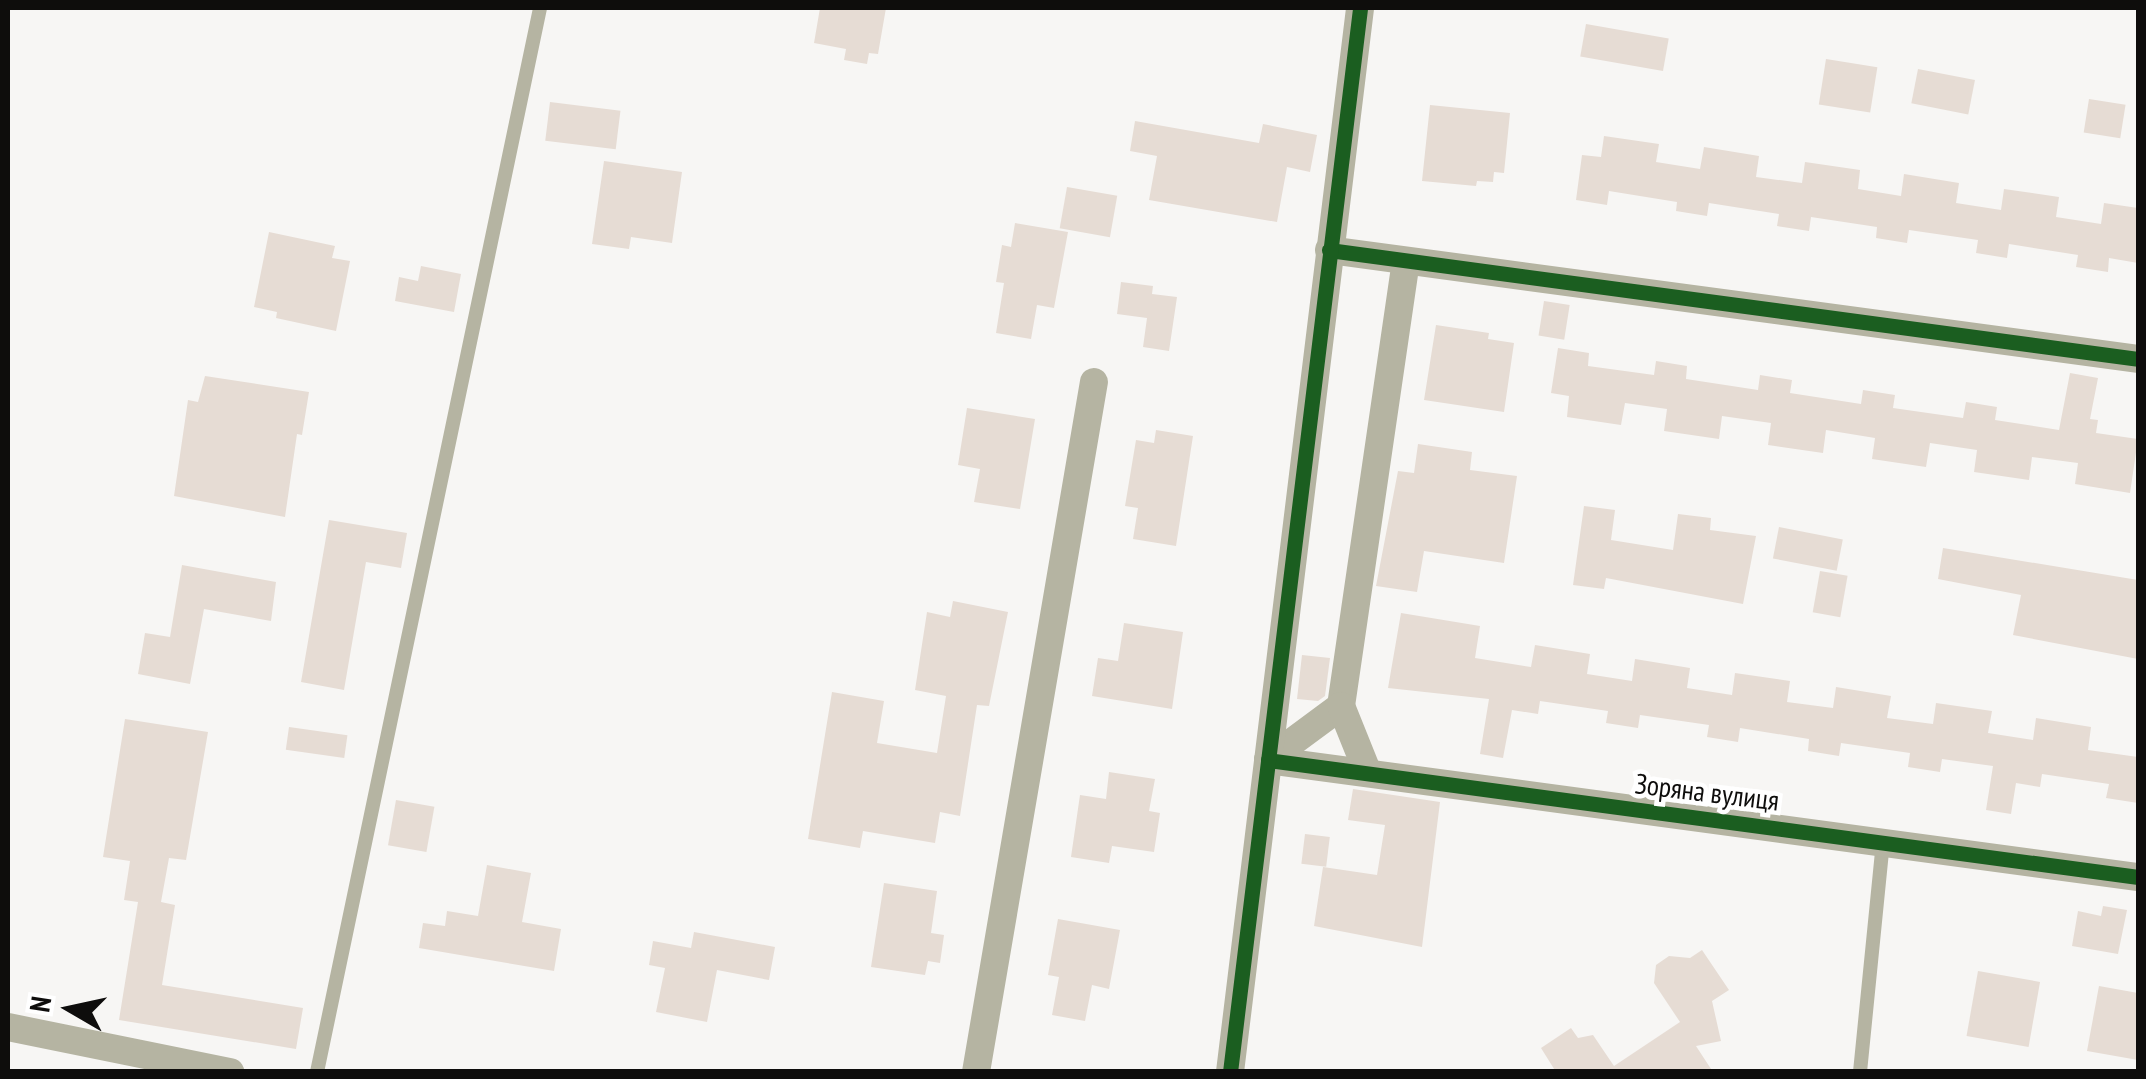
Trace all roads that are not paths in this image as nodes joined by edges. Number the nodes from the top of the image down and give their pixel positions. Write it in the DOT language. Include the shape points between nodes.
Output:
graph roads {
  1 [pos="540,8"];
  2 [pos="1360,8"];
  3 [pos="1330,250"];
  4 [pos="1406,262"];
  5 [pos="2138,359"];
  6 [pos="1094,382"];
  7 [pos="1341,706"];
  8 [pos="1268,760"];
  9 [pos="1368,773"];
  10 [pos="1883,839"];
  11 [pos="2138,877"];
  12 [pos="8,1027"];
  13 [pos="230,1072"];
  14 [pos="317,1072"];
  15 [pos="976,1072"];
  16 [pos="1230,1072"];
  17 [pos="1860,1072"];
  1 -- 14 [label="lane"];
  2 -- 3 [label="street"];
  3 -- 4 [label="street"];
  3 -- 8 [label="street"];
  4 -- 5 [label="street"];
  4 -- 7 [label="street"];
  6 -- 15 [label="street"];
  7 -- 8 [label="street"];
  7 -- 9 [label="street"];
  8 -- 9 [label="street, Зоряна вулиця"];
  8 -- 16 [label="street"];
  9 -- 10 [label="street, Зоряна вулиця"];
  10 -- 11 [label="street, Зоряна вулиця"];
  10 -- 17 [label="lane"];
  12 -- 13 [label="street"];
}
